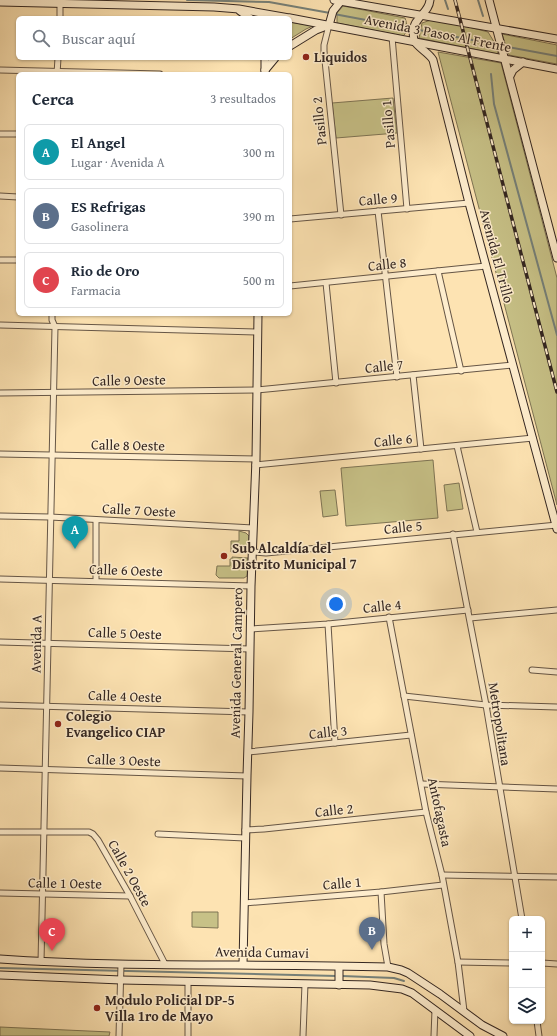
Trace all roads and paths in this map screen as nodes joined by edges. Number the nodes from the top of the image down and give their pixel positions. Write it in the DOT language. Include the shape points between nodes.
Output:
graph roads {
  1 [pos="430,0"];
  2 [pos="489,0"];
  3 [pos="337,1"];
  4 [pos="0,2"];
  5 [pos="104,2"];
  6 [pos="60,4"];
  7 [pos="239,9"];
  8 [pos="60,16"];
  9 [pos="248,16"];
  10 [pos="279,16"];
  11 [pos="422,16"];
  12 [pos="292,18"];
  13 [pos="330,22"];
  14 [pos="497,29"];
  15 [pos="392,37"];
  16 [pos="414,39"];
  17 [pos="557,40"];
  18 [pos="292,45"];
  19 [pos="504,56"];
  20 [pos="58,60"];
  21 [pos="265,60"];
  22 [pos="272,60"];
  23 [pos="524,62"];
  24 [pos="557,68"];
  25 [pos="0,70"];
  26 [pos="38,72"];
  27 [pos="57,72"];
  28 [pos="265,72"];
  29 [pos="510,76"];
  30 [pos="0,134"];
  31 [pos="16,134"];
  32 [pos="0,196"];
  33 [pos="16,197"];
  34 [pos="469,203"];
  35 [pos="407,209"];
  36 [pos="378,211"];
  37 [pos="341,215"];
  38 [pos="292,219"];
  39 [pos="556,247"];
  40 [pos="557,258"];
  41 [pos="0,260"];
  42 [pos="16,260"];
  43 [pos="486,266"];
  44 [pos="438,271"];
  45 [pos="386,276"];
  46 [pos="326,282"];
  47 [pos="292,286"];
  48 [pos="52,316"];
  49 [pos="258,316"];
  50 [pos="0,326"];
  51 [pos="55,327"];
  52 [pos="258,332"];
  53 [pos="514,366"];
  54 [pos="461,370"];
  55 [pos="413,375"];
  56 [pos="397,377"];
  57 [pos="336,383"];
  58 [pos="257,390"];
  59 [pos="0,393"];
  60 [pos="53,393"];
  61 [pos="533,438"];
  62 [pos="457,446"];
  63 [pos="421,449"];
  64 [pos="0,454"];
  65 [pos="52,456"];
  66 [pos="256,462"];
  67 [pos="0,516"];
  68 [pos="50,517"];
  69 [pos="96,520"];
  70 [pos="557,526"];
  71 [pos="253,528"];
  72 [pos="477,532"];
  73 [pos="454,534"];
  74 [pos="253,552"];
  75 [pos="0,579"];
  76 [pos="49,580"];
  77 [pos="96,581"];
  78 [pos="251,586"];
  79 [pos="468,610"];
  80 [pos="557,610"];
  81 [pos="389,617"];
  82 [pos="470,618"];
  83 [pos="328,624"];
  84 [pos="251,629"];
  85 [pos="0,642"];
  86 [pos="48,643"];
  87 [pos="250,649"];
  88 [pos="532,670"];
  89 [pos="557,672"];
  90 [pos="404,696"];
  91 [pos="0,705"];
  92 [pos="486,705"];
  93 [pos="46,706"];
  94 [pos="557,707"];
  95 [pos="250,712"];
  96 [pos="411,735"];
  97 [pos="335,743"];
  98 [pos="248,752"];
  99 [pos="0,768"];
  100 [pos="45,770"];
  101 [pos="247,776"];
  102 [pos="422,784"];
  103 [pos="499,787"];
  104 [pos="557,789"];
  105 [pos="426,812"];
  106 [pos="245,830"];
  107 [pos="0,832"];
  108 [pos="43,833"];
  109 [pos="158,834"];
  110 [pos="245,838"];
  111 [pos="442,875"];
  112 [pos="514,876"];
  113 [pos="557,877"];
  114 [pos="443,885"];
  115 [pos="380,892"];
  116 [pos="0,893"];
  117 [pos="42,894"];
  118 [pos="130,896"];
  119 [pos="244,903"];
  120 [pos="521,916"];
  121 [pos="0,959"];
  122 [pos="41,962"];
  123 [pos="458,962"];
  124 [pos="509,963"];
  125 [pos="545,963"];
  126 [pos="165,964"];
  127 [pos="243,964"];
  128 [pos="557,964"];
  129 [pos="122,966"];
  130 [pos="388,967"];
  131 [pos="339,969"];
  132 [pos="0,975"];
  133 [pos="121,978"];
  134 [pos="417,979"];
  135 [pos="188,981"];
  136 [pos="339,983"];
  137 [pos="305,984"];
  138 [pos="412,992"];
  139 [pos="435,1010"];
  140 [pos="464,1011"];
  141 [pos="537,1024"];
  142 [pos="498,1035"];
  143 [pos="119,1036"];
  144 [pos="188,1036"];
  145 [pos="303,1036"];
  146 [pos="434,1036"];
  147 [pos="470,1036"];
  148 [pos="539,1036"];
  1 -- 11 [label="main road"];
  2 -- 14 [label="main road"];
  3 -- 11 [label="main road, Avenida 3 Pasos Al Frente"];
  3 -- 13 [label="main road"];
  4 -- 6 [label="main road, Avenida 3 Pasos Al Frente"];
  5 -- 6 [label="main road, Avenida 3 Pasos Al Frente"];
  5 -- 7 [label="main road, Avenida 3 Pasos Al Frente"];
  6 -- 8 [label="street"];
  7 -- 9 [label="main road"];
  7 -- 10 [label="main road, Avenida 3 Pasos Al Frente"];
  11 -- 14 [label="main road, Avenida 3 Pasos Al Frente"];
  11 -- 16 [label="main road" via="416,22"];
  12 -- 13 [label="main road, Avenida 3 Pasos Al Frente"];
  13 -- 15 [label="main road, Avenida 3 Pasos Al Frente"];
  13 -- 18 [label="main road"];
  13 -- 37 [label="street, Pasillo 2" via="324,51"];
  14 -- 17 [label="main road, Avenida 3 Pasos Al Frente"];
  14 -- 19 [label="main road"];
  15 -- 16 [label="main road, Avenida 3 Pasos Al Frente"];
  15 -- 35 [label="street, Pasillo 1"];
  16 -- 19 [label="main road, Avenida 3 Pasos Al Frente"];
  16 -- 34 [label="main road, Avenida El Trillo" via="432,60"];
  19 -- 23 [label="main road, Avenida 3 Pasos Al Frente"];
  19 -- 29 [label="main road"];
  20 -- 27 [label="street"];
  21 -- 28 [label="main road"];
  22 -- 28 [label="main road"];
  23 -- 24 [label="main road, Avenida 3 Pasos Al Frente"];
  23 -- 29 [label="main road" via="513,70"];
  25 -- 26 [label="street"];
  29 -- 39 [label="main road"];
  30 -- 31 [label="street"];
  32 -- 33 [label="street"];
  34 -- 35 [label="street, Calle 9"];
  34 -- 43 [label="main road, Avenida El Trillo"];
  35 -- 36 [label="street, Calle 9"];
  36 -- 37 [label="street, Calle 9"];
  36 -- 45 [label="street"];
  37 -- 38 [label="street, Calle 9"];
  39 -- 40 [label="main road"];
  41 -- 42 [label="street"];
  43 -- 44 [label="street, Calle 8"];
  43 -- 53 [label="main road, Avenida El Trillo"];
  44 -- 45 [label="street, Calle 8"];
  44 -- 54 [label="street"];
  45 -- 46 [label="street, Calle 8"];
  45 -- 56 [label="street"];
  46 -- 47 [label="street, Calle 8"];
  46 -- 57 [label="street"];
  48 -- 51 [label="street, Avenida A"];
  49 -- 52 [label="main road, Avenida General Campero"];
  50 -- 51 [label="street"];
  51 -- 52 [label="street"];
  51 -- 60 [label="street, Avenida A"];
  52 -- 58 [label="main road, Avenida General Campero"];
  53 -- 54 [label="street, Calle 7"];
  53 -- 61 [label="main road, Avenida El Trillo"];
  54 -- 55 [label="street, Calle 7"];
  55 -- 56 [label="street, Calle 7"];
  55 -- 63 [label="street"];
  56 -- 57 [label="street, Calle 7"];
  57 -- 58 [label="street, Calle 7"];
  58 -- 60 [label="street, Calle 9 Oeste"];
  58 -- 66 [label="main road, Avenida General Campero"];
  59 -- 60 [label="street, Calle 9 Oeste"];
  60 -- 65 [label="street, Avenida A"];
  61 -- 62 [label="street, Calle 6"];
  61 -- 70 [label="main road, Avenida El Trillo"];
  62 -- 63 [label="street, Calle 6"];
  62 -- 72 [label="street"];
  63 -- 66 [label="street, Calle 6"];
  64 -- 65 [label="street, Calle 8 Oeste"];
  65 -- 66 [label="street, Calle 8 Oeste"];
  65 -- 68 [label="street, Avenida A"];
  66 -- 71 [label="main road, Avenida General Campero"];
  67 -- 68 [label="street, Calle 7 Oeste"];
  68 -- 69 [label="street, Calle 7 Oeste"];
  68 -- 76 [label="street, Avenida A"];
  69 -- 71 [label="street, Calle 7 Oeste"];
  69 -- 77 [label="street"];
  70 -- 72 [label="street, Calle 5"];
  71 -- 74 [label="main road, Avenida General Campero"];
  72 -- 73 [label="street, Calle 5"];
  73 -- 74 [label="street, Calle 5"];
  73 -- 79 [label="street, Metropolitana"];
  74 -- 78 [label="main road, Avenida General Campero"];
  75 -- 76 [label="street, Calle 6 Oeste"];
  76 -- 77 [label="street, Calle 6 Oeste"];
  76 -- 86 [label="street, Avenida A"];
  77 -- 78 [label="street, Calle 6 Oeste"];
  78 -- 84 [label="main road, Avenida General Campero"];
  79 -- 81 [label="street, Calle 4"];
  79 -- 82 [label="street, Metropolitana"];
  80 -- 82 [label="street"];
  81 -- 83 [label="street, Calle 4"];
  81 -- 90 [label="street, Antofagasta"];
  82 -- 92 [label="street, Metropolitana"];
  83 -- 84 [label="street, Calle 4"];
  83 -- 97 [label="street"];
  84 -- 87 [label="main road, Avenida General Campero"];
  85 -- 86 [label="street, Calle 5 Oeste"];
  86 -- 87 [label="street, Calle 5 Oeste"];
  86 -- 93 [label="street, Avenida A"];
  87 -- 95 [label="main road, Avenida General Campero"];
  88 -- 89 [label="street"];
  90 -- 92 [label="street"];
  90 -- 96 [label="street, Antofagasta"];
  91 -- 93 [label="street, Calle 4 Oeste"];
  92 -- 94 [label="street"];
  92 -- 103 [label="street, Metropolitana"];
  93 -- 95 [label="street, Calle 4 Oeste"];
  93 -- 100 [label="street, Avenida A"];
  95 -- 98 [label="main road, Avenida General Campero"];
  96 -- 97 [label="street, Calle 3"];
  96 -- 102 [label="street, Antofagasta"];
  97 -- 98 [label="street, Calle 3"];
  98 -- 101 [label="main road, Avenida General Campero"];
  99 -- 100 [label="street, Calle 3 Oeste"];
  100 -- 101 [label="street, Calle 3 Oeste"];
  100 -- 108 [label="street, Avenida A"];
  101 -- 106 [label="main road, Avenida General Campero"];
  102 -- 103 [label="street"];
  102 -- 105 [label="street, Antofagasta"];
  103 -- 104 [label="street"];
  103 -- 112 [label="street, Metropolitana"];
  105 -- 106 [label="street, Calle 2"];
  105 -- 111 [label="street, Antofagasta"];
  106 -- 110 [label="main road, Avenida General Campero"];
  107 -- 108 [label="street, Calle 2 Oeste"];
  108 -- 117 [label="street, Avenida A"];
  108 -- 118 [label="street, Calle 2 Oeste" via="93,834"];
  109 -- 110 [label="street"];
  110 -- 119 [label="main road, Avenida General Campero"];
  111 -- 112 [label="street"];
  111 -- 114 [label="street, Antofagasta"];
  112 -- 113 [label="street"];
  112 -- 120 [label="street, Metropolitana"];
  114 -- 115 [label="street, Calle 1"];
  114 -- 123 [label="street, Antofagasta"];
  115 -- 119 [label="street, Calle 1"];
  115 -- 130 [label="street"];
  116 -- 117 [label="street, Calle 1 Oeste"];
  117 -- 118 [label="street, Calle 1 Oeste"];
  117 -- 122 [label="street, Avenida A"];
  118 -- 126 [label="street, Calle 2 Oeste"];
  119 -- 127 [label="main road, Avenida General Campero"];
  121 -- 122 [label="main road, Avenida Cumavi"];
  122 -- 129 [label="main road, Avenida Cumavi"];
  123 -- 124 [label="street"];
  123 -- 140 [label="street, Antofagasta"];
  125 -- 128 [label="street"];
  126 -- 127 [label="main road, Avenida Cumavi"];
  126 -- 129 [label="main road, Avenida Cumavi"];
  127 -- 131 [label="main road, Avenida Cumavi"];
  129 -- 133 [label="street"];
  130 -- 131 [label="main road, Avenida Cumavi"];
  130 -- 134 [label="main road, Avenida Cumavi" via="401,970"];
  131 -- 136 [label="main road"];
  132 -- 133 [label="main road"];
  133 -- 135 [label="main road"];
  133 -- 143 [label="street"];
  134 -- 138 [label="main road"];
  134 -- 140 [label="main road, Avenida Cumavi"];
  135 -- 137 [label="main road"];
  135 -- 144 [label="street"];
  136 -- 137 [label="main road"];
  136 -- 138 [label="main road" via="402,988"];
  137 -- 145 [label="street"];
  138 -- 139 [label="main road"];
  139 -- 146 [label="street"];
  139 -- 147 [label="main road"];
  140 -- 142 [label="main road, Avenida Cumavi"];
  141 -- 148 [label="street"];
}
